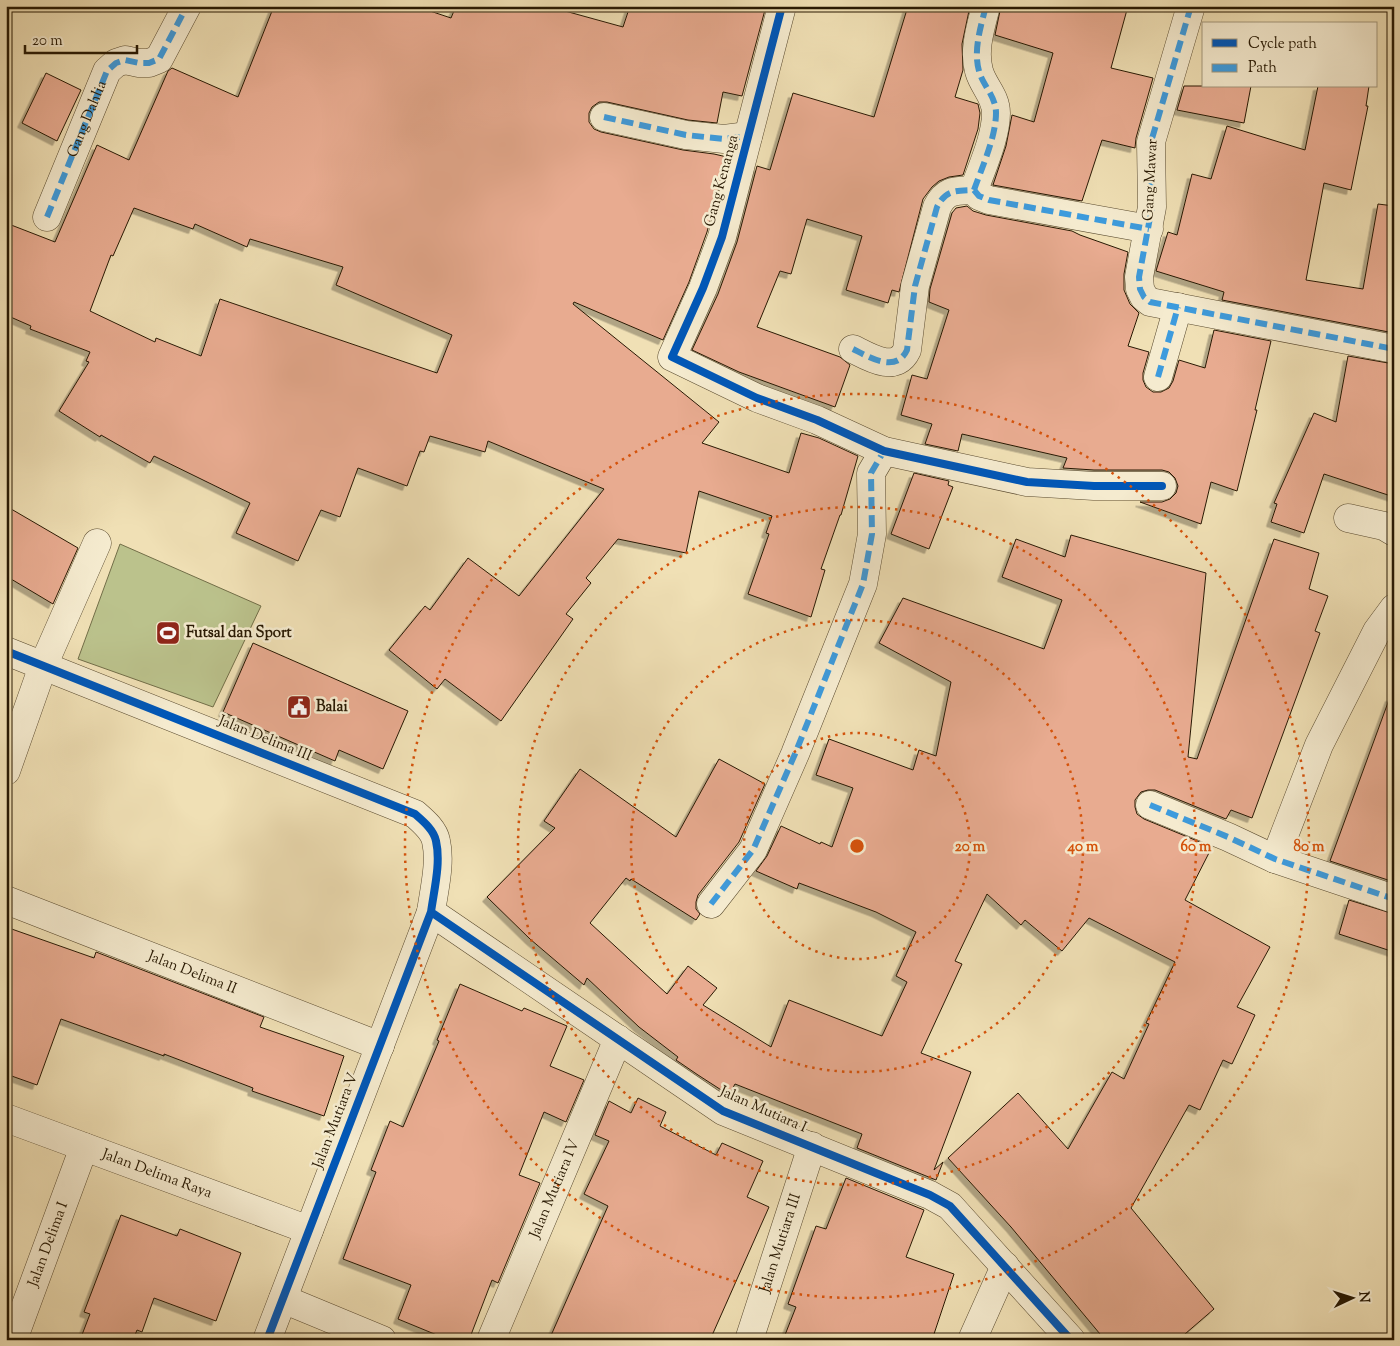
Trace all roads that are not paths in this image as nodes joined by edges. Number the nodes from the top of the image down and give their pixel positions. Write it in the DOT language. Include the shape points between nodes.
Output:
graph roads {
  1 [pos="187,6"];
  2 [pos="782,6"];
  3 [pos="986,6"];
  4 [pos="1191,6"];
  5 [pos="604,117"];
  6 [pos="748,136"];
  7 [pos="974,190"];
  8 [pos="47,217"];
  9 [pos="1149,229"];
  10 [pos="1178,308"];
  11 [pos="853,349"];
  12 [pos="1394,349"];
  13 [pos="1158,377"];
  14 [pos="884,451"];
  15 [pos="1162,486"];
  16 [pos="1348,518"];
  17 [pos="1394,532"];
  18 [pos="96,543"];
  19 [pos="1394,608"];
  20 [pos="6,651"];
  21 [pos="43,666"];
  22 [pos="6,771"];
  23 [pos="1150,805"];
  24 [pos="1275,858"];
  25 [pos="1394,899"];
  26 [pos="6,900"];
  27 [pos="711,904"];
  28 [pos="431,912"];
  29 [pos="618,1039"];
  30 [pos="380,1046"];
  31 [pos="6,1118"];
  32 [pos="812,1146"];
  33 [pos="84,1147"];
  34 [pos="309,1230"];
  35 [pos="1004,1266"];
  36 [pos="283,1299"];
  37 [pos="13,1340"];
  38 [pos="267,1340"];
  39 [pos="382,1340"];
  40 [pos="491,1340"];
  41 [pos="750,1340"];
  42 [pos="972,1340"];
  43 [pos="1071,1340"];
  1 -- 8 [label="street, Gang Dahlia" via="159,59 139,63 125,60 107,71"];
  2 -- 6 [label="street, Gang Kenanga"];
  3 -- 7 [label="street" via="977,51 978,71 994,99 995,127"];
  4 -- 9 [label="street, Gang Mawar" via="1151,142"];
  5 -- 6 [label="street" via="686,135 724,139"];
  6 -- 14 [label="street, Gang Kenanga" via="722,237 672,357 757,398 817,420"];
  7 -- 9 [label="street" via="978,196 989,200"];
  7 -- 11 [label="street" via="942,196 937,207 915,286 905,356 898,362 886,362"];
  9 -- 10 [label="street, Gang Mawar" via="1139,277 1140,289 1150,302"];
  10 -- 12 [label="street"];
  10 -- 13 [label="street"];
  14 -- 15 [label="street" via="1027,482"];
  14 -- 27 [label="street" via="872,473 872,534 863,584 753,850"];
  16 -- 17 [label="street" via="1384,526"];
  18 -- 21 [label="street"];
  19 -- 24 [label="street" via="1377,631 1319,745"];
  20 -- 21 [label="street, Jalan Delima III"];
  21 -- 22 [label="street"];
  21 -- 28 [label="street, Jalan Delima III" via="415,814 427,824 436,840"];
  23 -- 24 [label="street"];
  24 -- 25 [label="street"];
  26 -- 30 [label="street, Jalan Delima II"];
  28 -- 29 [label="street, Jalan Mutiara I"];
  28 -- 30 [label="street, Jalan Mutiara V"];
  29 -- 32 [label="street, Jalan Mutiara I" via="723,1111"];
  29 -- 40 [label="street, Jalan Mutiara IV"];
  30 -- 34 [label="street, Jalan Mutiara V"];
  31 -- 33 [label="street, Jalan Delima Raya"];
  32 -- 35 [label="street, Jalan Mutiara I" via="950,1206"];
  32 -- 41 [label="street, Jalan Mutiara III"];
  33 -- 34 [label="street, Jalan Delima Raya"];
  33 -- 37 [label="street, Jalan Delima I"];
  34 -- 36 [label="street, Jalan Mutiara V"];
  35 -- 42 [label="street"];
  35 -- 43 [label="street, Jalan Mutiara I"];
  36 -- 38 [label="street, Jalan Mutiara V"];
  36 -- 39 [label="street"];
}
